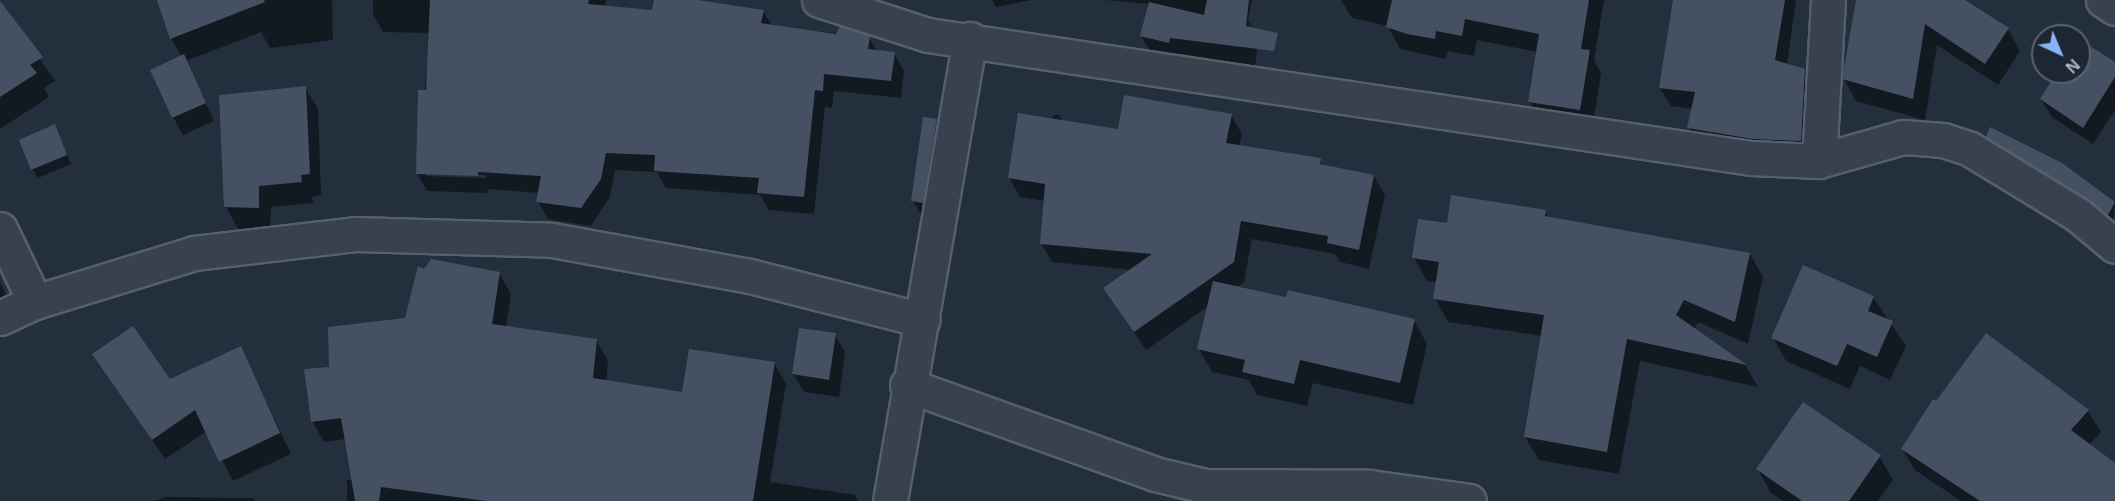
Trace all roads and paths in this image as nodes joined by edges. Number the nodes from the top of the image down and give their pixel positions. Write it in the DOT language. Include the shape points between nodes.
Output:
graph roads {
  1 [pos="819,0"];
  2 [pos="1828,0"];
  3 [pos="2103,0"];
  4 [pos="2115,8"];
  5 [pos="970,39"];
  6 [pos="1819,161"];
  7 [pos="0,229"];
  8 [pos="2115,246"];
  9 [pos="35,302"];
  10 [pos="0,318"];
  11 [pos="922,320"];
  12 [pos="907,385"];
  13 [pos="890,501"];
  14 [pos="1469,501"];
  1 -- 5 [label="street" via="928,35"];
  2 -- 6 [label="street"];
  3 -- 4 [label="street"];
  5 -- 6 [label="street" via="1730,154"];
  5 -- 11 [label="street"];
  6 -- 8 [label="street" via="1903,136 1943,140 1970,149 2078,215"];
  7 -- 9 [label="street"];
  9 -- 10 [label="street"];
  9 -- 11 [label="street" via="194,253 355,234 552,240 750,276"];
  11 -- 12 [label="street"];
  12 -- 13 [label="street"];
  12 -- 14 [label="street" via="1155,474 1204,486 1370,487"];
}
